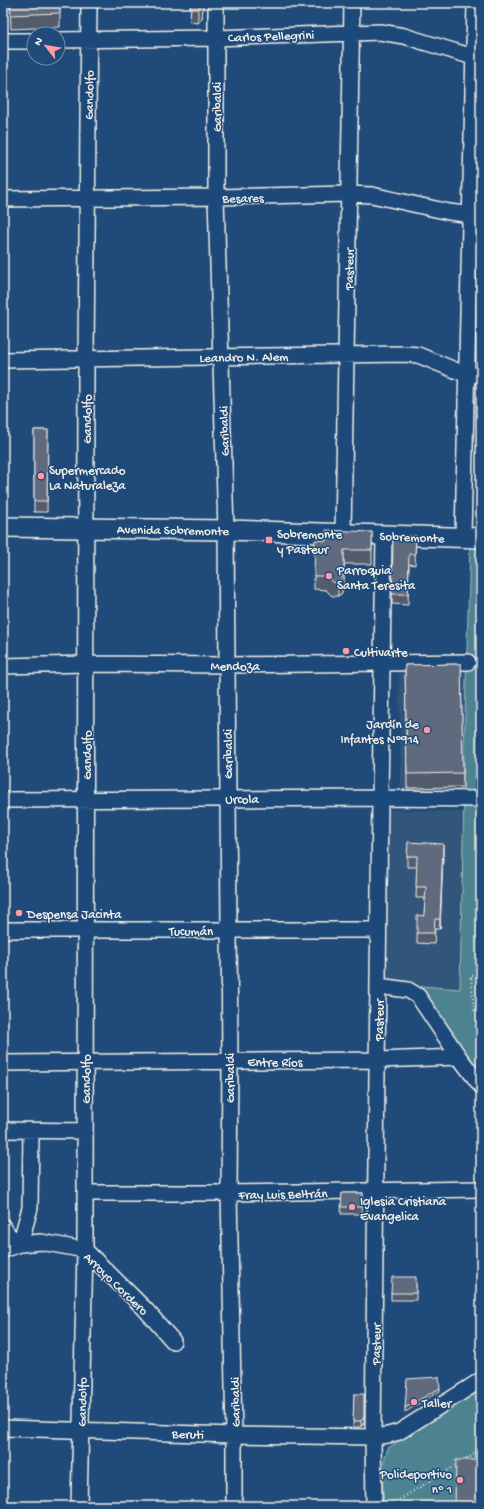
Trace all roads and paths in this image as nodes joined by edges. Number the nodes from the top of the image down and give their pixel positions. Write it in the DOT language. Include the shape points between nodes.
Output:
graph roads {
  1 [pos="89,3"];
  2 [pos="216,3"];
  3 [pos="352,3"];
  4 [pos="475,3"];
  5 [pos="352,32"];
  6 [pos="216,38"];
  7 [pos="66,40"];
  8 [pos="89,40"];
  9 [pos="3,41"];
  10 [pos="26,41"];
  11 [pos="477,57"];
  12 [pos="349,194"];
  13 [pos="216,197"];
  14 [pos="3,198"];
  15 [pos="87,198"];
  16 [pos="476,216"];
  17 [pos="346,355"];
  18 [pos="220,357"];
  19 [pos="86,359"];
  20 [pos="3,360"];
  21 [pos="474,375"];
  22 [pos="3,527"];
  23 [pos="86,528"];
  24 [pos="226,530"];
  25 [pos="344,534"];
  26 [pos="384,535"];
  27 [pos="472,537"];
  28 [pos="468,662"];
  29 [pos="382,663"];
  30 [pos="86,664"];
  31 [pos="227,665"];
  32 [pos="3,666"];
  33 [pos="228,798"];
  34 [pos="380,798"];
  35 [pos="3,800"];
  36 [pos="86,800"];
  37 [pos="481,800"];
  38 [pos="3,930"];
  39 [pos="86,930"];
  40 [pos="229,930"];
  41 [pos="378,930"];
  42 [pos="481,975"];
  43 [pos="378,986"];
  44 [pos="481,1010"];
  45 [pos="454,1057"];
  46 [pos="378,1060"];
  47 [pos="230,1061"];
  48 [pos="85,1062"];
  49 [pos="3,1063"];
  50 [pos="481,1086"];
  51 [pos="481,1096"];
  52 [pos="3,1130"];
  53 [pos="31,1131"];
  54 [pos="85,1131"];
  55 [pos="481,1189"];
  56 [pos="376,1192"];
  57 [pos="85,1193"];
  58 [pos="229,1193"];
  59 [pos="3,1227"];
  60 [pos="13,1246"];
  61 [pos="85,1250"];
  62 [pos="173,1341"];
  63 [pos="481,1380"];
  64 [pos="3,1428"];
  65 [pos="80,1430"];
  66 [pos="234,1435"];
  67 [pos="373,1437"];
  68 [pos="481,1450"];
  69 [pos="79,1506"];
  70 [pos="234,1506"];
  71 [pos="374,1506"];
  72 [pos="389,1506"];
  1 -- 8 [label="street, Gandolfo"];
  2 -- 6 [label="street, Garibaldi"];
  3 -- 5 [label="street, Pasteur"];
  4 -- 11 [label="street"];
  5 -- 6 [label="street, Carlos Pellegrini"];
  5 -- 11 [label="street, Carlos Pellegrini" via="380,32 404,36"];
  5 -- 12 [label="street, Pasteur"];
  6 -- 8 [label="street, Carlos Pellegrini"];
  6 -- 13 [label="street, Garibaldi"];
  7 -- 8 [label="street, Carlos Pellegrini"];
  8 -- 15 [label="street, Gandolfo"];
  9 -- 10 [label="street"];
  11 -- 16 [label="street"];
  12 -- 13 [label="street, Besares"];
  12 -- 16 [label="street, Besares" via="372,195"];
  12 -- 17 [label="street, Pasteur"];
  13 -- 15 [label="street, Besares"];
  13 -- 18 [label="street, Garibaldi"];
  14 -- 15 [label="street, Besares"];
  15 -- 19 [label="street, Gandolfo"];
  16 -- 21 [label="street"];
  17 -- 18 [label="street, Leandro N. Alem"];
  17 -- 21 [label="street, Leandro N. Alem" via="418,355"];
  17 -- 25 [label="street, Pasteur"];
  18 -- 19 [label="street, Leandro N. Alem"];
  18 -- 24 [label="street, Garibaldi"];
  19 -- 20 [label="street, Leandro N. Alem"];
  19 -- 23 [label="street, Gandolfo"];
  21 -- 27 [label="street"];
  22 -- 23 [label="main road, Avenida Sobremonte"];
  23 -- 24 [label="main road, Avenida Sobremonte"];
  23 -- 30 [label="street, Gandolfo"];
  24 -- 25 [label="main road, Avenida Sobremonte"];
  24 -- 31 [label="street, Garibaldi"];
  25 -- 26 [label="main road, Sobremonte"];
  26 -- 27 [label="main road, Sobremonte"];
  26 -- 29 [label="street, Pasteur"];
  28 -- 29 [label="street, Mendoza"];
  29 -- 31 [label="street, Mendoza"];
  29 -- 34 [label="street, Pasteur"];
  30 -- 31 [label="street, Mendoza"];
  30 -- 32 [label="street, Mendoza"];
  30 -- 36 [label="street, Gandolfo"];
  31 -- 33 [label="street, Garibaldi"];
  33 -- 34 [label="street, Urcola"];
  33 -- 36 [label="street, Urcola"];
  33 -- 40 [label="street, Garibaldi"];
  34 -- 37 [label="street, Urcola"];
  34 -- 41 [label="street, Pasteur"];
  35 -- 36 [label="street, Urcola"];
  36 -- 39 [label="street, Gandolfo"];
  38 -- 39 [label="street, Tucumán"];
  39 -- 40 [label="street, Tucumán"];
  39 -- 48 [label="street, Gandolfo"];
  40 -- 41 [label="street, Tucumán"];
  40 -- 47 [label="street, Garibaldi"];
  41 -- 43 [label="street, Pasteur"];
  42 -- 44 [label="path" via="471,976 474,1011"];
  43 -- 45 [label="street" via="408,990 418,996"];
  43 -- 46 [label="street, Pasteur"];
  45 -- 46 [label="street, Entre Ríos"];
  45 -- 50 [label="street"];
  45 -- 51 [label="street"];
  46 -- 47 [label="street, Entre Ríos"];
  46 -- 56 [label="street, Pasteur"];
  47 -- 48 [label="street, Entre Ríos"];
  47 -- 58 [label="street, Garibaldi"];
  48 -- 49 [label="street, Entre Ríos"];
  48 -- 54 [label="street, Gandolfo"];
  52 -- 53 [label="street"];
  53 -- 54 [label="street"];
  53 -- 60 [label="street" via="30,1208"];
  54 -- 57 [label="street, Gandolfo"];
  55 -- 56 [label="street, Fray Luis Beltrán"];
  56 -- 58 [label="street, Fray Luis Beltrán"];
  56 -- 67 [label="street, Pasteur"];
  57 -- 58 [label="street, Fray Luis Beltrán"];
  57 -- 61 [label="street, Gandolfo"];
  58 -- 66 [label="street, Garibaldi"];
  59 -- 60 [label="street"];
  60 -- 61 [label="street, Arroyo Cordero" via="40,1242"];
  61 -- 62 [label="street, Arroyo Cordero" via="145,1309"];
  61 -- 65 [label="street, Gandolfo"];
  63 -- 67 [label="street" via="399,1432"];
  64 -- 65 [label="street, Beruti"];
  65 -- 66 [label="street, Beruti"];
  65 -- 69 [label="street, Gandolfo"];
  66 -- 67 [label="street, Beruti"];
  66 -- 70 [label="street, Garibaldi"];
  67 -- 71 [label="street, Pasteur"];
  68 -- 72 [label="path"];
}
